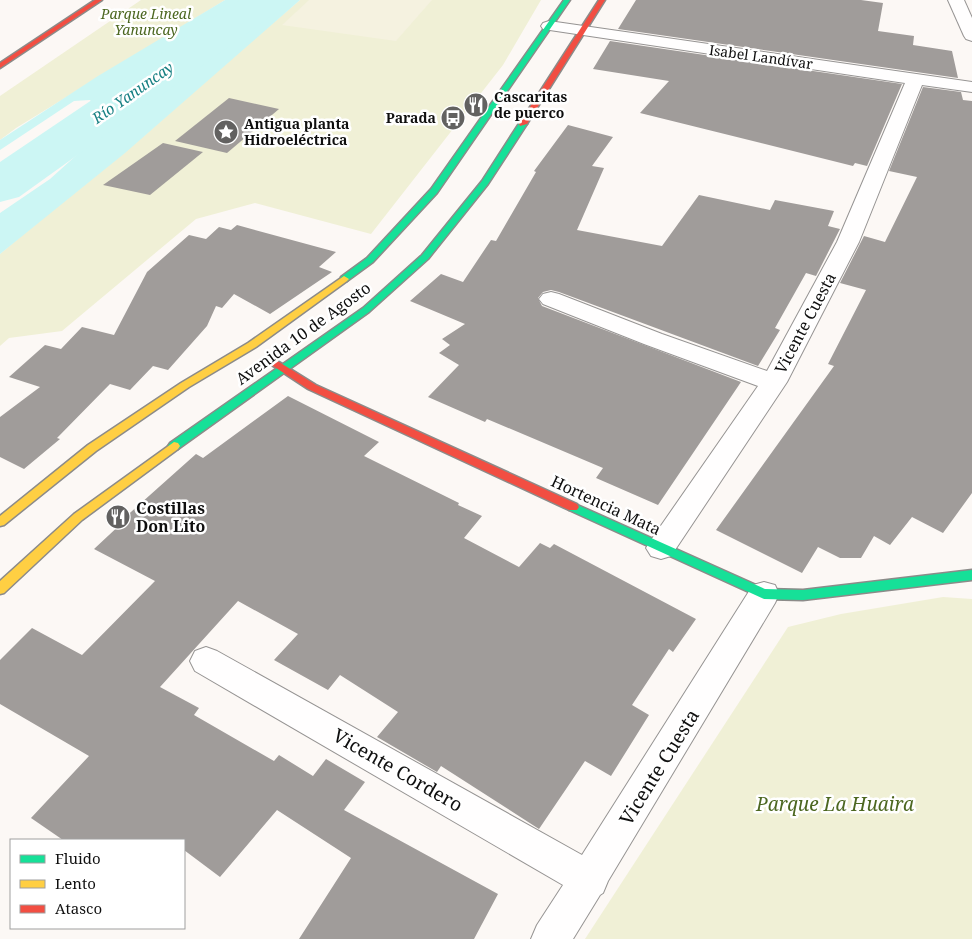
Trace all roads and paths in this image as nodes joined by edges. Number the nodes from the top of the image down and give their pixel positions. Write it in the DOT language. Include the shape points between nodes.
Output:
graph roads {
  1 [pos="99,0"];
  2 [pos="567,0"];
  3 [pos="602,0"];
  4 [pos="956,0"];
  5 [pos="549,26"];
  6 [pos="582,31"];
  7 [pos="972,36"];
  8 [pos="0,66"];
  9 [pos="915,80"];
  10 [pos="972,87"];
  11 [pos="551,299"];
  12 [pos="252,345"];
  13 [pos="283,370"];
  14 [pos="774,382"];
  15 [pos="0,522"];
  16 [pos="661,548"];
  17 [pos="972,575"];
  18 [pos="0,589"];
  19 [pos="764,594"];
  20 [pos="206,661"];
  21 [pos="590,880"];
  22 [pos="551,939"];
  1 -- 8 [label="main road"];
  2 -- 5 [label="main road, Avenida 10 de Agosto"];
  3 -- 6 [label="main road, Avenida 10 de Agosto"];
  4 -- 7 [label="street"];
  5 -- 6 [label="street, Isabel Landívar"];
  5 -- 12 [label="main road, Avenida 10 de Agosto" via="455,162 407,222 370,260"];
  6 -- 9 [label="street, Isabel Landívar"];
  6 -- 13 [label="main road, Avenida 10 de Agosto" via="485,182 425,257 366,310"];
  9 -- 10 [label="street, Isabel Landívar"];
  9 -- 14 [label="street, Vicente Cuesta" via="848,242"];
  11 -- 14 [label="street"];
  12 -- 13 [label="main road, Hortencia Mata"];
  12 -- 15 [label="main road, Avenida 10 de Agosto" via="185,385 92,448"];
  13 -- 16 [label="main road, Hortencia Mata" via="312,387"];
  13 -- 18 [label="main road, Avenida 10 de Agosto" via="78,517"];
  14 -- 16 [label="street, Vicente Cuesta"];
  16 -- 19 [label="main road, Hortencia Mata"];
  17 -- 19 [label="main road, Hortencia Mata" via="803,595"];
  19 -- 21 [label="street, Vicente Cuesta"];
  20 -- 21 [label="street, Vicente Cordero"];
  21 -- 22 [label="street, Vicente Cuesta"];
}
